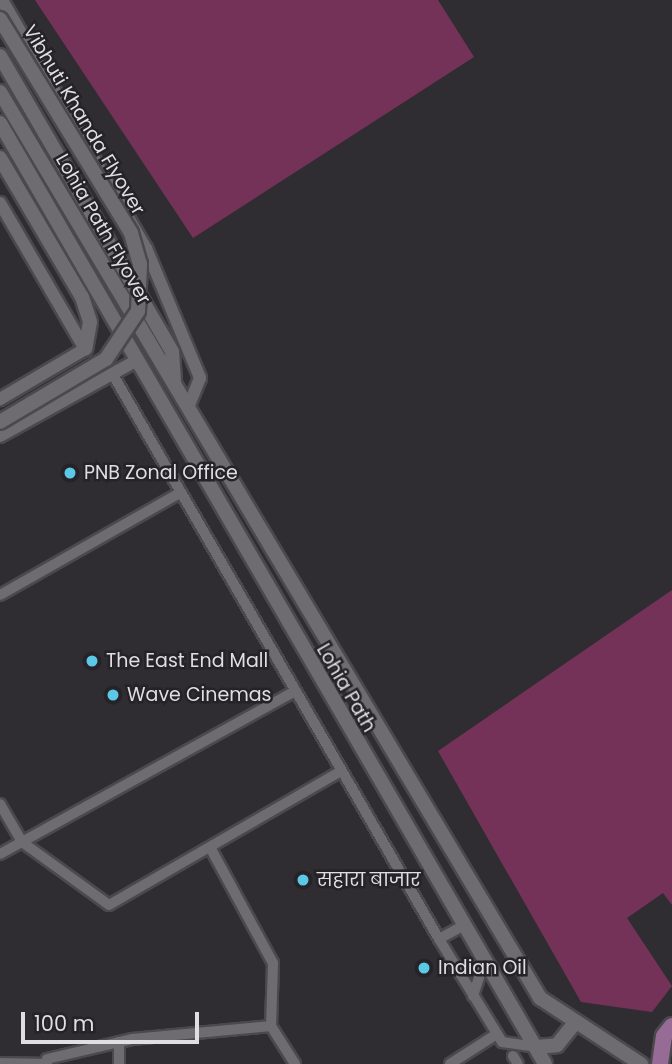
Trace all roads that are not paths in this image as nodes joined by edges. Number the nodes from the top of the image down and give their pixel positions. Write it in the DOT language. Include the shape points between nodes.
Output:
graph roads {
  1 [pos="2,0"];
  2 [pos="0,19"];
  3 [pos="0,57"];
  4 [pos="0,92"];
  5 [pos="0,122"];
  6 [pos="0,158"];
  7 [pos="0,203"];
  8 [pos="118,329"];
  9 [pos="85,349"];
  10 [pos="137,360"];
  11 [pos="112,373"];
  12 [pos="35,379"];
  13 [pos="174,384"];
  14 [pos="0,399"];
  15 [pos="188,407"];
  16 [pos="52,408"];
  17 [pos="0,422"];
  18 [pos="201,427"];
  19 [pos="0,436"];
  20 [pos="181,492"];
  21 [pos="0,595"];
  22 [pos="292,693"];
  23 [pos="339,772"];
  24 [pos="0,804"];
  25 [pos="22,842"];
  26 [pos="211,849"];
  27 [pos="0,854"];
  28 [pos="462,926"];
  29 [pos="439,939"];
  30 [pos="484,962"];
  31 [pos="461,975"];
  32 [pos="473,996"];
  33 [pos="575,1023"];
  34 [pos="271,1026"];
  35 [pos="672,1026"];
  36 [pos="497,1034"];
  37 [pos="119,1042"];
  38 [pos="536,1047"];
  39 [pos="47,1061"];
  40 [pos="0,1063"];
  41 [pos="119,1064"];
  42 [pos="295,1064"];
  43 [pos="450,1064"];
  44 [pos="545,1064"];
  45 [pos="641,1064"];
  46 [pos="660,1064"];
  1 -- 15 [label="street" via="167,293 200,378"];
  2 -- 17 [label="main road, Vibhuti Khanda Flyover, bridge" via="131,233 140,264 138,311 106,359"];
  3 -- 13 [label="main road, Lohia Path Flyover" via="172,352"];
  4 -- 13 [label="main road, Lohia Path Flyover"];
  5 -- 8 [label="main road, Lohia Path Flyover"];
  6 -- 9 [label="main road" via="82,297 90,322"];
  7 -- 9 [label="street"];
  8 -- 10 [label="main road, Lohia Path"];
  9 -- 12 [label="street"];
  10 -- 11 [label="street"];
  10 -- 28 [label="main road, Lohia Path"];
  11 -- 16 [label="street"];
  11 -- 20 [label="street"];
  12 -- 14 [label="street"];
  12 -- 16 [label="street"];
  13 -- 15 [label="main road, Lohia Path Flyover"];
  15 -- 18 [label="main road, Lohia Path Flyover"];
  16 -- 19 [label="street"];
  18 -- 33 [label="main road, Lohia Path" via="540,998"];
  20 -- 21 [label="street"];
  20 -- 22 [label="street"];
  22 -- 23 [label="street"];
  22 -- 25 [label="street"];
  23 -- 26 [label="street"];
  23 -- 29 [label="street"];
  24 -- 25 [label="street"];
  25 -- 26 [label="street" via="109,905"];
  25 -- 27 [label="street"];
  26 -- 34 [label="street" via="273,962"];
  28 -- 29 [label="street"];
  28 -- 30 [label="main road, Lohia Path"];
  29 -- 31 [label="street"];
  30 -- 31 [label="street"];
  30 -- 32 [label="street"];
  30 -- 38 [label="main road, Lohia Path"];
  31 -- 32 [label="street"];
  32 -- 36 [label="street"];
  33 -- 38 [label="main road" via="557,1045"];
  33 -- 45 [label="main road, Lohia Path"];
  34 -- 37 [label="street"];
  34 -- 42 [label="street"];
  35 -- 46 [label="main road" via="664,1036"];
  36 -- 38 [label="street" via="502,1042"];
  36 -- 43 [label="street"];
  37 -- 39 [label="street"];
  37 -- 41 [label="street"];
  38 -- 44 [label="main road, Lohia Path"];
  39 -- 40 [label="street"];
}
